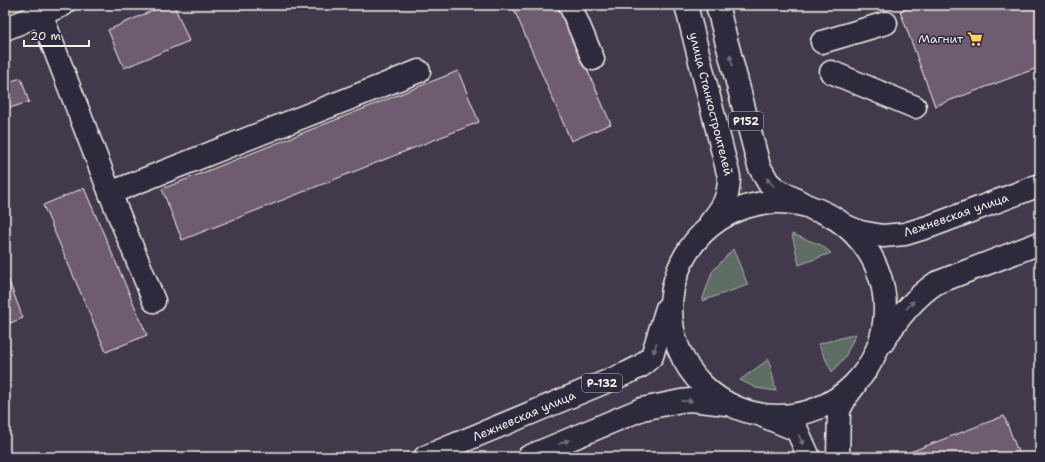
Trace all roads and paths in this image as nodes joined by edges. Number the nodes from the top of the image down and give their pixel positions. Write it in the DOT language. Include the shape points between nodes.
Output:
graph roads {
  1 [pos="63,5"];
  2 [pos="570,5"];
  3 [pos="686,5"];
  4 [pos="717,5"];
  5 [pos="41,14"];
  6 [pos="886,23"];
  7 [pos="5,29"];
  8 [pos="822,42"];
  9 [pos="593,59"];
  10 [pos="419,71"];
  11 [pos="831,72"];
  12 [pos="915,107"];
  13 [pos="1040,185"];
  14 [pos="110,193"];
  15 [pos="815,210"];
  16 [pos="710,223"];
  17 [pos="847,226"];
  18 [pos="1040,243"];
  19 [pos="669,298"];
  20 [pos="154,301"];
  21 [pos="879,348"];
  22 [pos="855,385"];
  23 [pos="726,404"];
  24 [pos="763,416"];
  25 [pos="425,457"];
  26 [pos="528,457"];
  27 [pos="809,457"];
  28 [pos="838,457"];
  1 -- 5 [label="main road"];
  2 -- 9 [label="main road"];
  3 -- 16 [label="main road, улица Станкостроителей / Р152" via="729,177 726,201"];
  15 -- 4 [label="main road, Р152, one-way" via="776,189 768,182 759,166"];
  5 -- 7 [label="main road"];
  5 -- 14 [label="main road"];
  6 -- 8 [label="main road"];
  10 -- 14 [label="main road"];
  11 -- 12 [label="main road"];
  13 -- 17 [label="main road, Лежневская улица" via="905,234 882,236 860,232"];
  14 -- 20 [label="main road"];
  15 -- 16 [label="main road" via="800,205 769,203 738,209"];
  15 -- 17 [label="main road"];
  16 -- 19 [label="main road, улица Станкостроителей" via="685,257"];
  17 -- 21 [label="main road" via="872,258 881,282 885,309"];
  21 -- 18 [label="main road, one-way" via="905,311 936,283"];
  19 -- 23 [label="main road" via="670,319 683,358 709,392"];
  19 -- 25 [label="main road, Лежневская улица / Р-132, one-way" via="652,356 641,366"];
  21 -- 22 [label="main road" via="868,369"];
  22 -- 24 [label="main road" via="844,395 817,410 789,416"];
  22 -- 28 [label="main road" via="839,410"];
  23 -- 24 [label="main road"];
  26 -- 23 [label="main road, one-way" via="642,409 681,401"];
  24 -- 27 [label="main road, one-way" via="797,430"];
}
